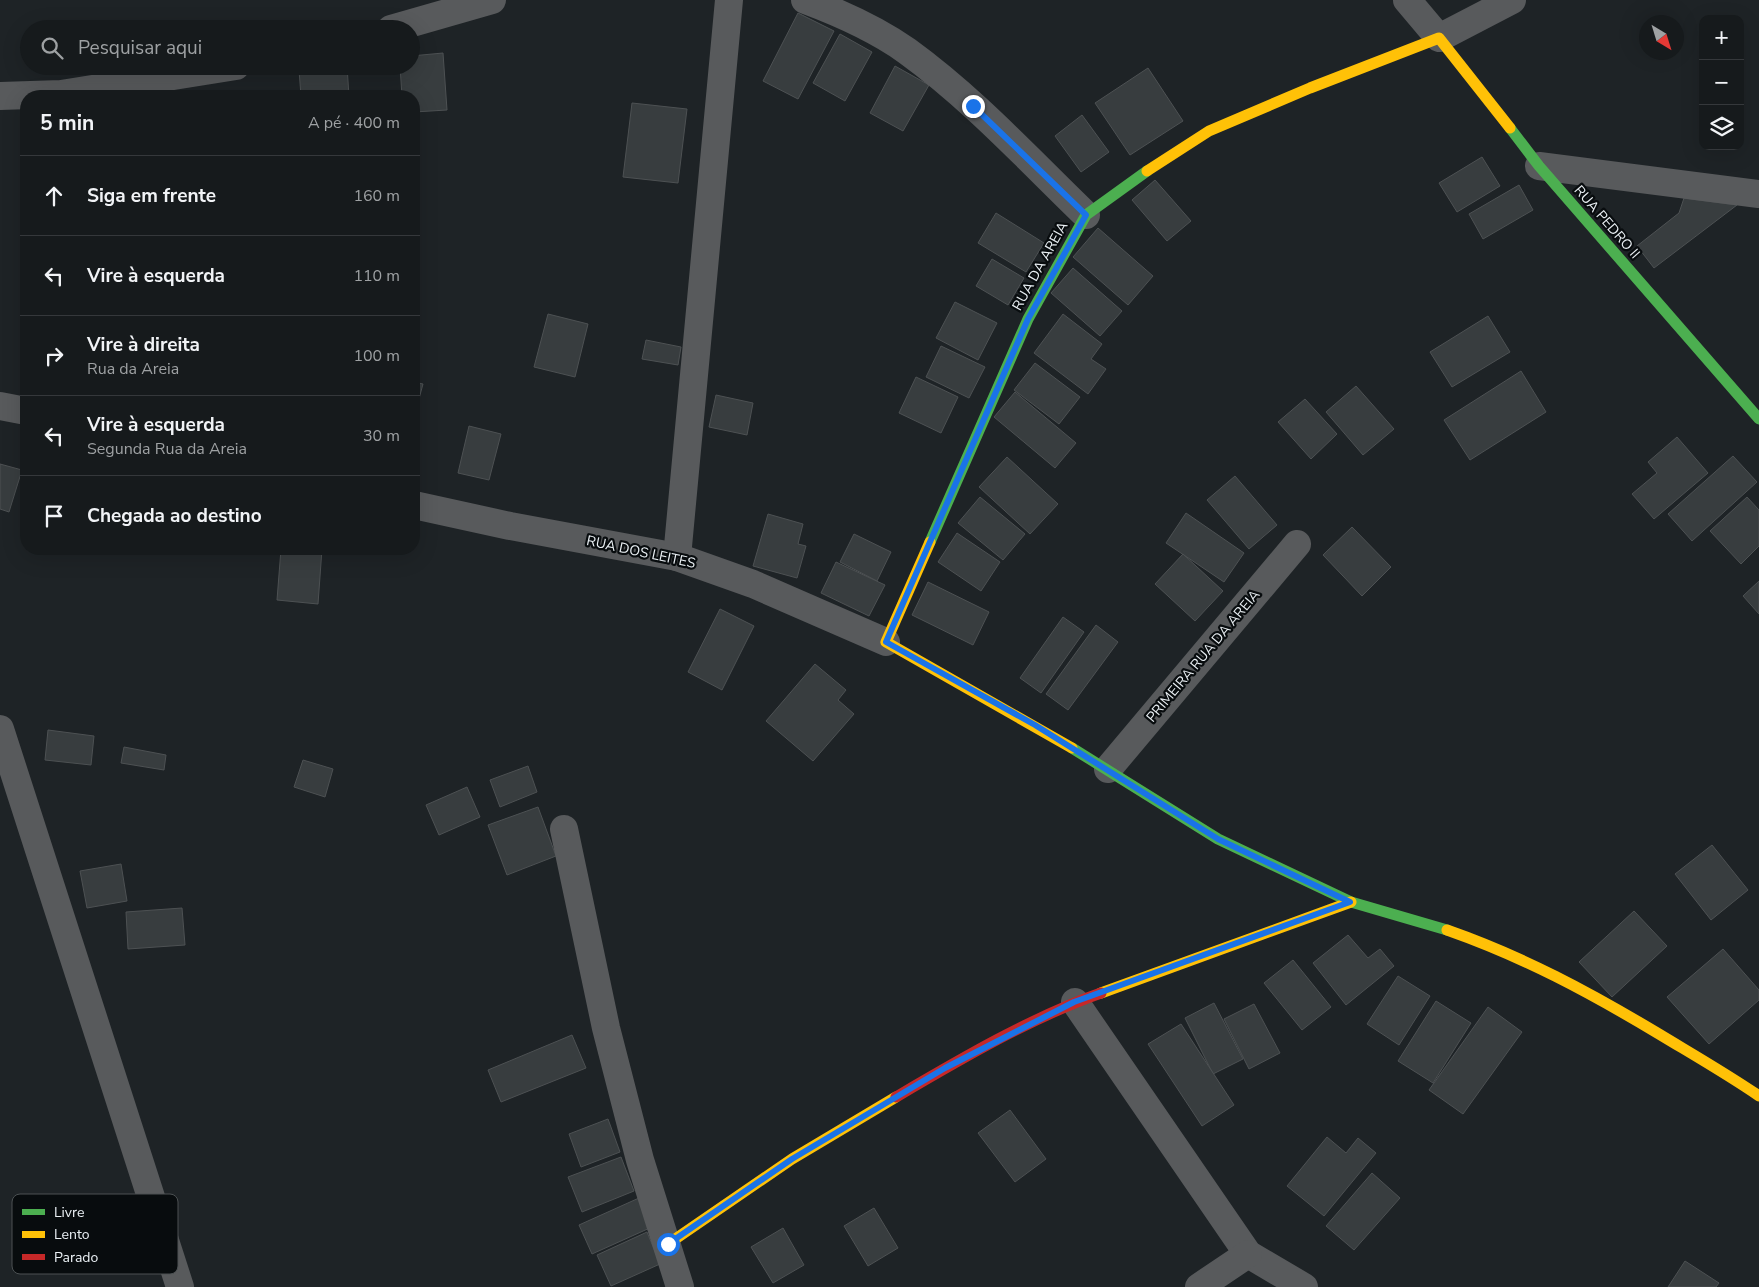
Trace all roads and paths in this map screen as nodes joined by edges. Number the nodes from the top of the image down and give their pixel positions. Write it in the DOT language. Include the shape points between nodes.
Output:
graph roads {
  1 [pos="492,0"];
  2 [pos="729,0"];
  3 [pos="805,0"];
  4 [pos="1406,0"];
  5 [pos="1512,0"];
  6 [pos="420,21"];
  7 [pos="1439,38"];
  8 [pos="180,75"];
  9 [pos="86,90"];
  10 [pos="20,95"];
  11 [pos="0,96"];
  12 [pos="1539,166"];
  13 [pos="1759,194"];
  14 [pos="1086,215"];
  15 [pos="0,406"];
  16 [pos="20,410"];
  17 [pos="1759,419"];
  18 [pos="420,506"];
  19 [pos="1297,544"];
  20 [pos="677,557"];
  21 [pos="886,642"];
  22 [pos="0,729"];
  23 [pos="1108,769"];
  24 [pos="564,829"];
  25 [pos="1350,902"];
  26 [pos="1074,1002"];
  27 [pos="1759,1096"];
  28 [pos="150,1194"];
  29 [pos="668,1244"];
  30 [pos="1248,1254"];
  31 [pos="176,1274"];
  32 [pos="180,1287"];
  33 [pos="680,1287"];
  34 [pos="1200,1287"];
  35 [pos="1304,1287"];
  1 -- 6 [label="street"];
  2 -- 20 [label="street"];
  3 -- 14 [label="street" via="845,15 906,50 973,106"];
  4 -- 7 [label="street"];
  5 -- 7 [label="street"];
  7 -- 12 [label="street, RUA PEDRO II"];
  7 -- 14 [label="street, RUA DA AREIA" via="1209,131"];
  8 -- 9 [label="street"];
  10 -- 11 [label="street"];
  12 -- 13 [label="street"];
  12 -- 17 [label="street, RUA PEDRO II"];
  14 -- 21 [label="street, RUA DA AREIA" via="1028,319"];
  15 -- 16 [label="street"];
  18 -- 20 [label="street, RUA DOS LEITES"];
  19 -- 23 [label="street, PRIMEIRA RUA DA AREIA"];
  20 -- 21 [label="street, RUA DOS LEITES" via="753,584"];
  21 -- 23 [label="street"];
  22 -- 28 [label="street"];
  23 -- 25 [label="street" via="1218,839"];
  24 -- 29 [label="street" via="609,1038 640,1160"];
  25 -- 26 [label="street"];
  25 -- 27 [label="street" via="1490,945 1580,987"];
  26 -- 29 [label="street" via="945,1068 800,1154"];
  26 -- 30 [label="street"];
  29 -- 33 [label="street"];
  30 -- 34 [label="street"];
  30 -- 35 [label="street"];
  31 -- 32 [label="street"];
}
